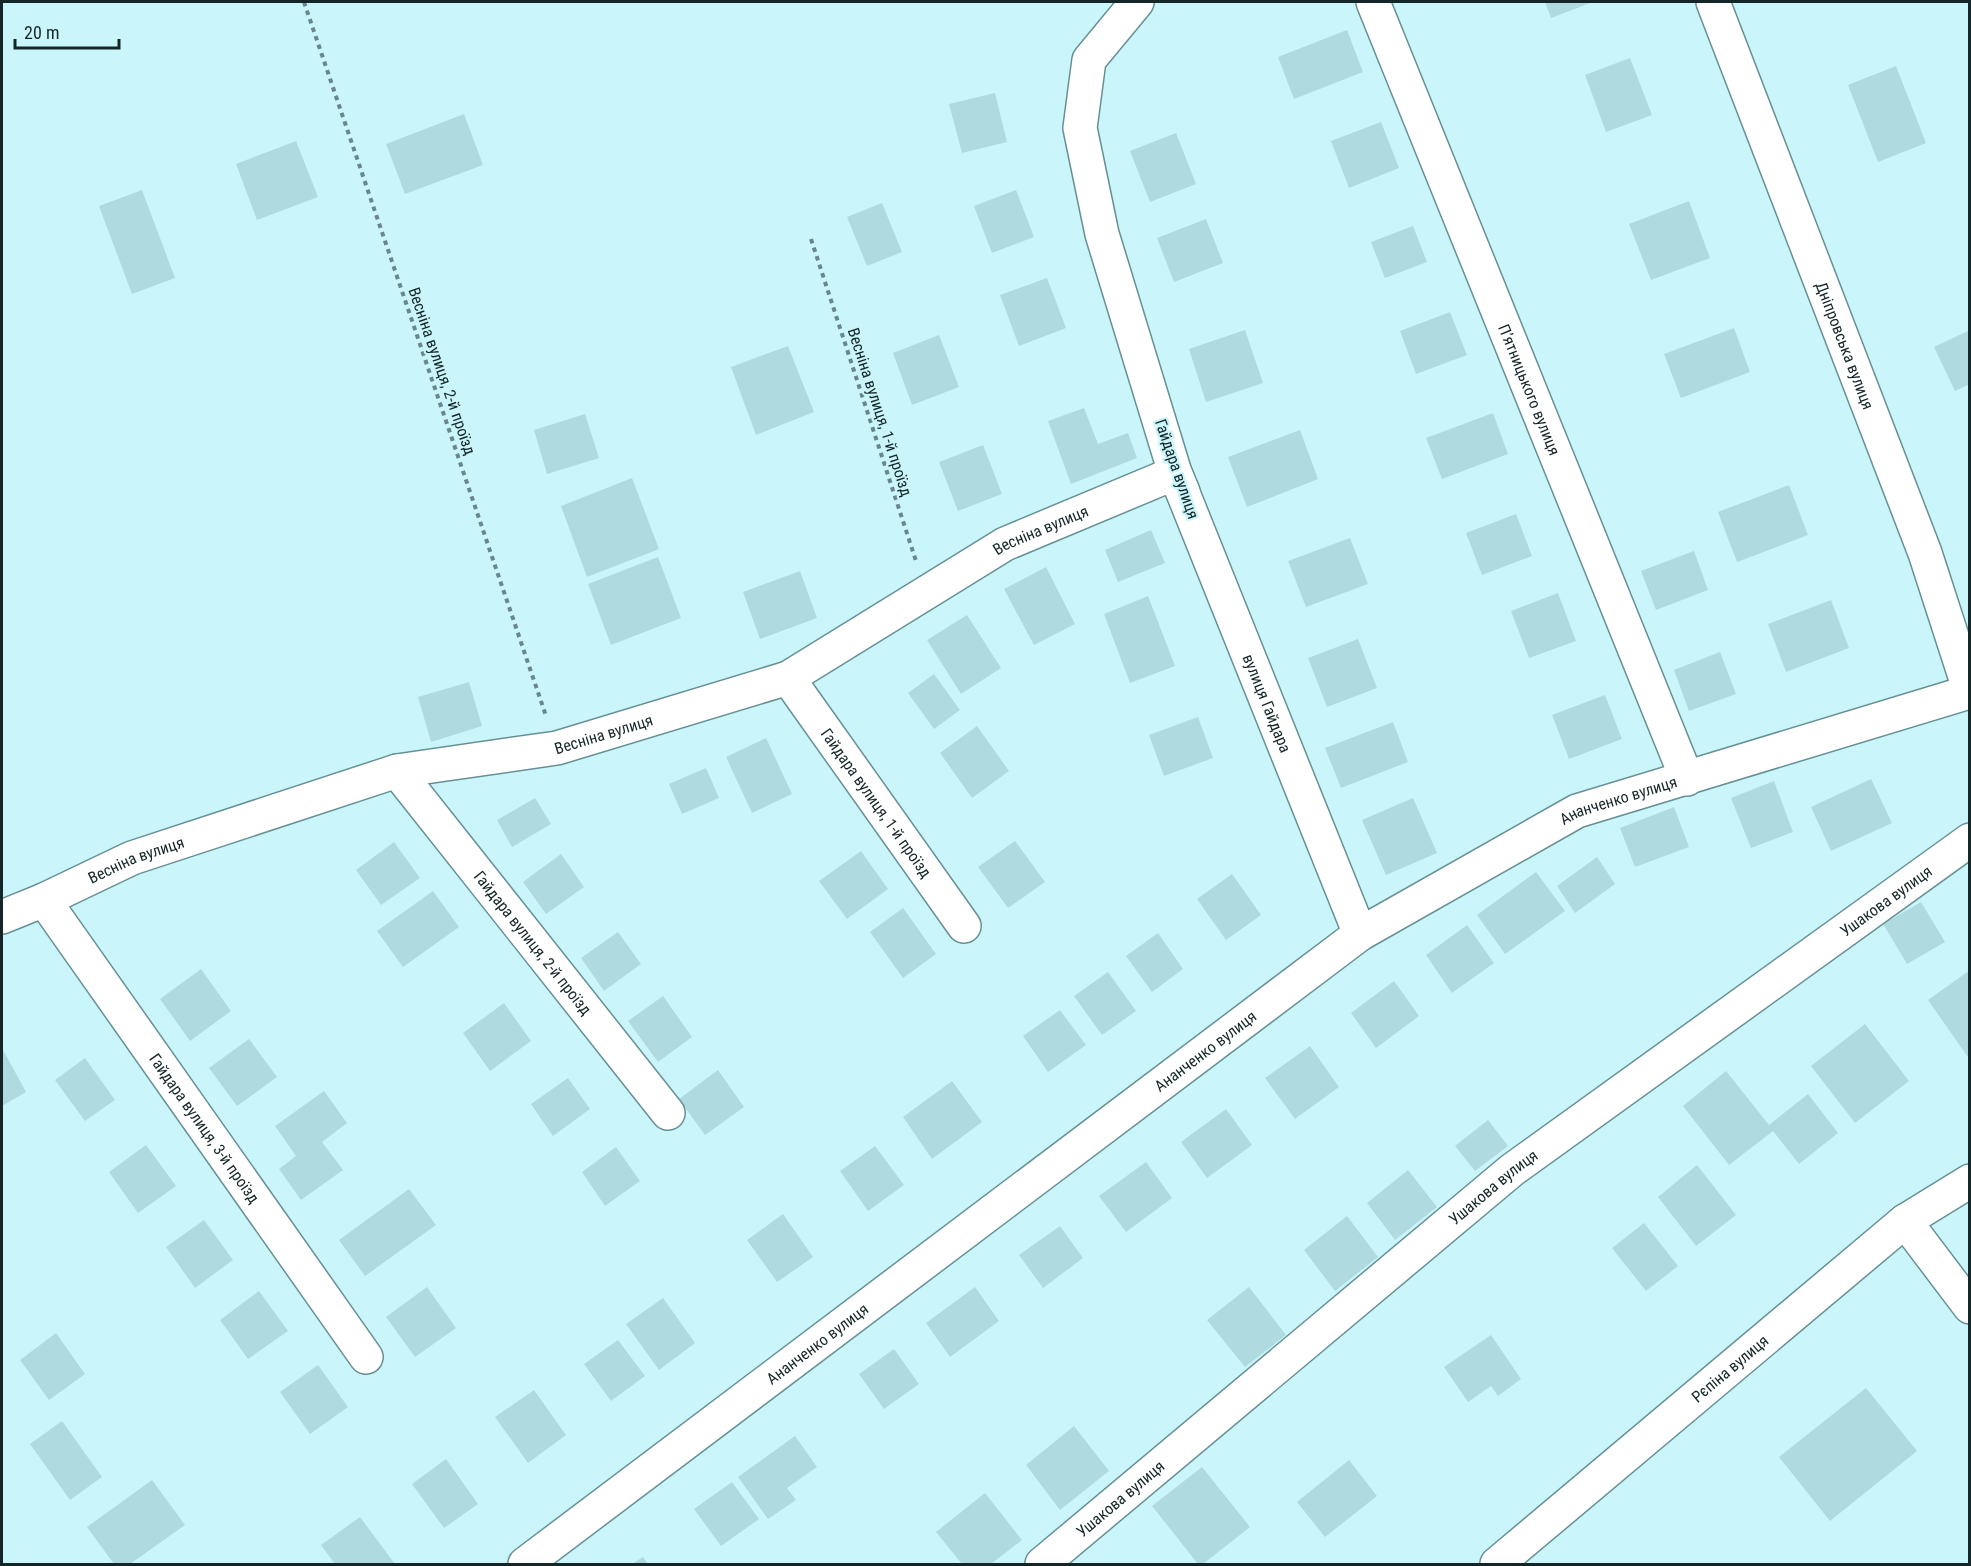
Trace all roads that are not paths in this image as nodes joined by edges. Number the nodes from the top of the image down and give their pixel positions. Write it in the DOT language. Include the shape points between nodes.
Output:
graph roads {
  1 [pos="1137,2"];
  2 [pos="1373,2"];
  3 [pos="1713,2"];
  4 [pos="1175,473"];
  5 [pos="788,678"];
  6 [pos="1969,692"];
  7 [pos="397,771"];
  8 [pos="1687,779"];
  9 [pos="1970,840"];
  10 [pos="44,900"];
  11 [pos="2,917"];
  12 [pos="964,926"];
  13 [pos="1360,934"];
  14 [pos="668,1113"];
  15 [pos="1970,1181"];
  16 [pos="1905,1221"];
  17 [pos="1970,1307"];
  18 [pos="366,1358"];
  19 [pos="1512,1559"];
  20 [pos="525,1564"];
  21 [pos="1042,1564"];
  1 -- 4 [label="street, Гайдара вулиця" via="1089,60 1080,128 1102,234"];
  2 -- 8 [label="street, П’ятницького вулиця"];
  3 -- 6 [label="street, Дніпровська вулиця" via="1925,554"];
  4 -- 5 [label="street, Весніна вулиця" via="1005,544"];
  4 -- 13 [label="street, вулиця Гайдара"];
  5 -- 7 [label="street, Весніна вулиця" via="557,748"];
  5 -- 12 [label="street, Гайдара вулиця, 1-й проїзд"];
  6 -- 8 [label="street, Ананченко вулиця"];
  7 -- 10 [label="street, Весніна вулиця" via="132,858"];
  7 -- 14 [label="street, Гайдара вулиця, 2-й проїзд"];
  8 -- 13 [label="street, Ананченко вулиця" via="1577,811"];
  9 -- 21 [label="street, Ушакова вулиця" via="1512,1170"];
  10 -- 11 [label="street, Весніна вулиця"];
  10 -- 18 [label="street, Гайдара вулиця, 3-й проїзд"];
  13 -- 20 [label="street, Ананченко вулиця"];
  15 -- 16 [label="street, Рєпіна вулиця"];
  16 -- 17 [label="street"];
  16 -- 19 [label="street, Рєпіна вулиця"];
}
